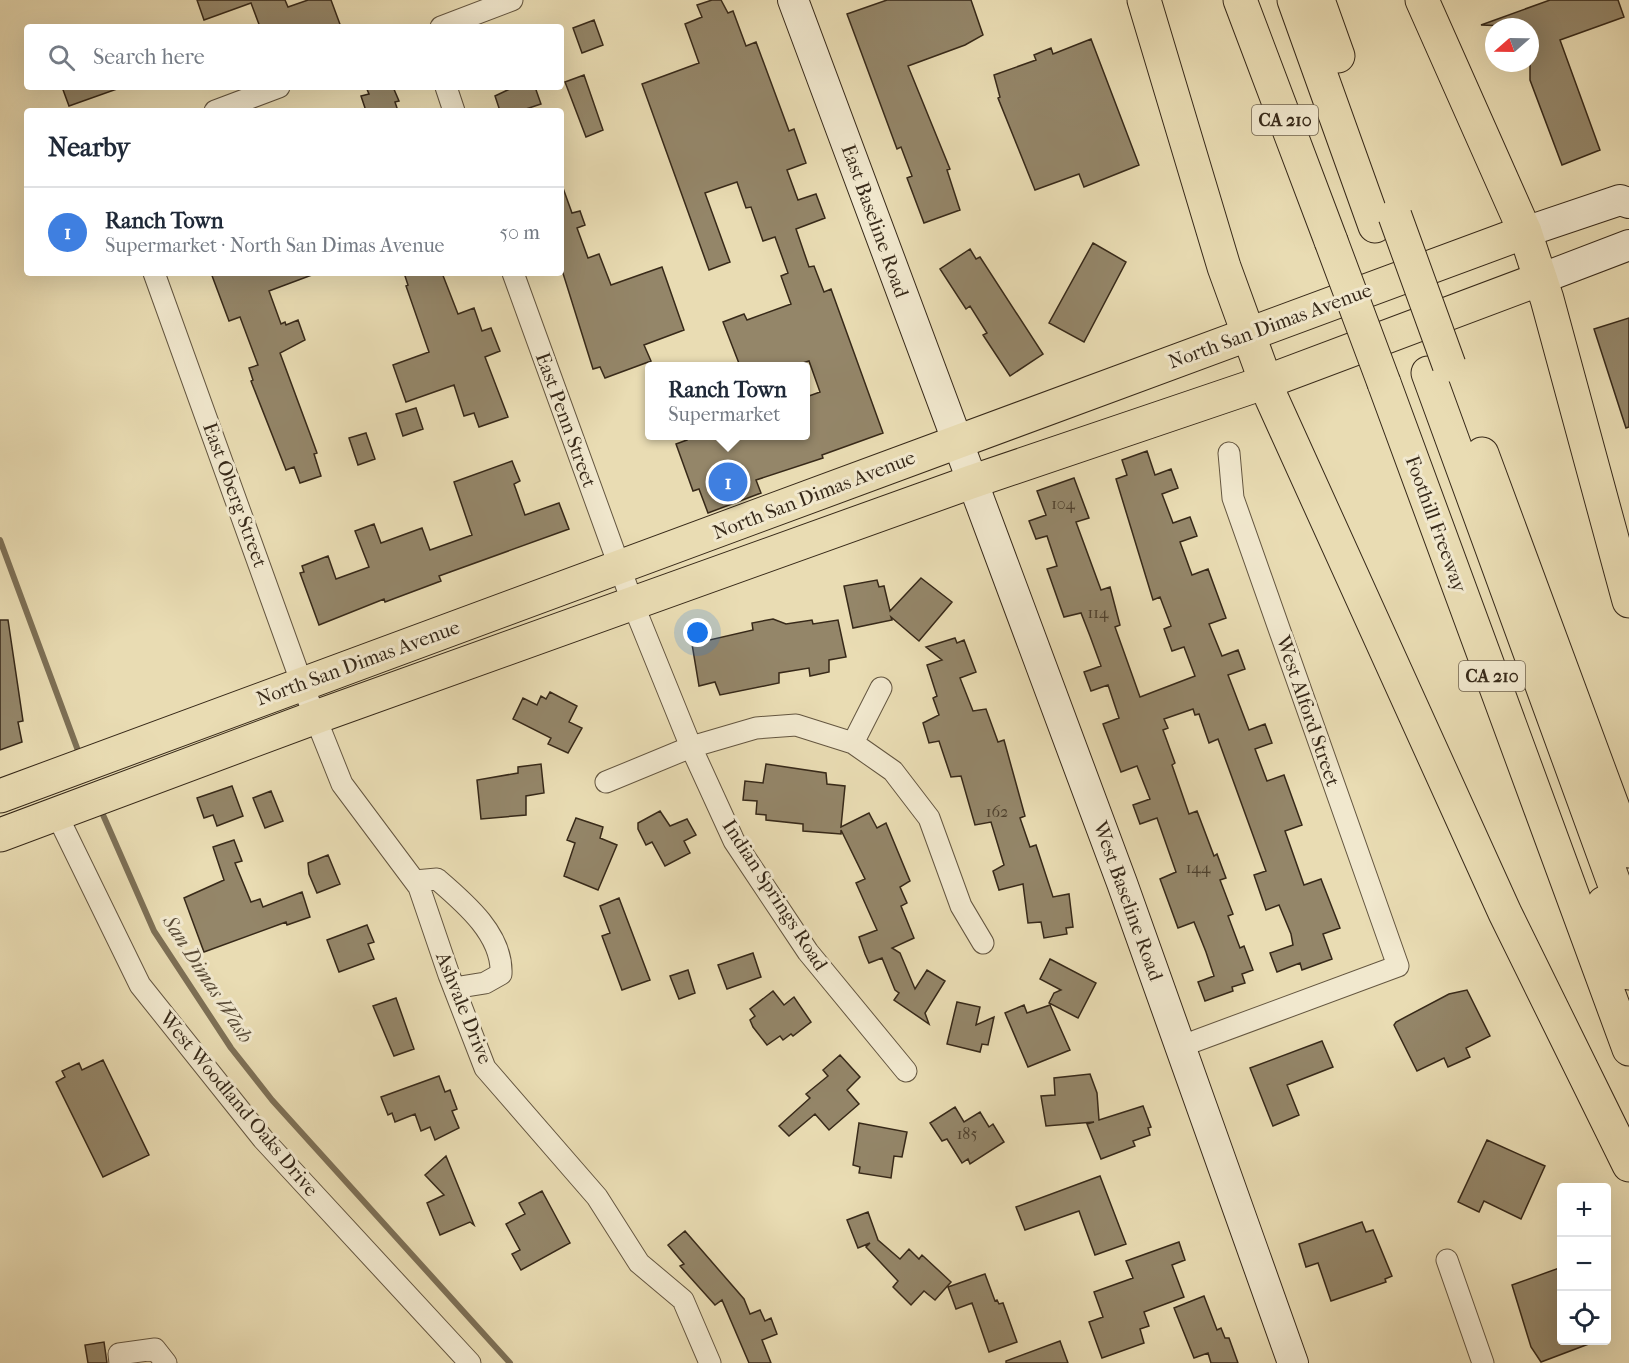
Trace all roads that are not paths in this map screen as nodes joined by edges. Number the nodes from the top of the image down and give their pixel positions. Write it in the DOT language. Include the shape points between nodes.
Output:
graph roads {
  1 [pos="512,0"];
  2 [pos="793,0"];
  3 [pos="1144,0"];
  4 [pos="1240,0"];
  5 [pos="1294,0"];
  6 [pos="1318,0"];
  7 [pos="1422,0"];
  8 [pos="449,24"];
  9 [pos="271,90"];
  10 [pos="447,90"];
  11 [pos="223,108"];
  12 [pos="453,108"];
  13 [pos="1629,203"];
  14 [pos="1385,221"];
  15 [pos="1526,232"];
  16 [pos="1629,245"];
  17 [pos="155,276"];
  18 [pos="514,276"];
  19 [pos="1540,279"];
  20 [pos="1249,333"];
  21 [pos="1438,369"];
  22 [pos="1266,382"];
  23 [pos="956,442"];
  24 [pos="1229,453"];
  25 [pos="971,482"];
  26 [pos="1429,504"];
  27 [pos="620,567"];
  28 [pos="1629,601"];
  29 [pos="633,604"];
  30 [pos="302,684"];
  31 [pos="881,688"];
  32 [pos="316,717"];
  33 [pos="853,743"];
  34 [pos="691,747"];
  35 [pos="606,782"];
  36 [pos="0,796"];
  37 [pos="82,804"];
  38 [pos="0,835"];
  39 [pos="1629,850"];
  40 [pos="415,882"];
  41 [pos="1629,924"];
  42 [pos="983,943"];
  43 [pos="1629,973"];
  44 [pos="454,988"];
  45 [pos="1182,1046"];
  46 [pos="1629,1049"];
  47 [pos="906,1071"];
  48 [pos="1629,1164"];
  49 [pos="1448,1260"];
  50 [pos="120,1363"];
  51 [pos="166,1363"];
  52 [pos="470,1363"];
  53 [pos="710,1363"];
  54 [pos="1293,1363"];
  55 [pos="1483,1363"];
  1 -- 8 [label="street"];
  2 -- 23 [label="main road, East Baseline Road"];
  3 -- 20 [label="main road" via="1224,267"];
  4 -- 26 [label="main road, Foothill Freeway / CA 210, bridge"];
  5 -- 14 [label="main road"];
  6 -- 14 [label="main road"];
  7 -- 15 [label="main road"];
  9 -- 11 [label="street"];
  10 -- 12 [label="street"];
  13 -- 15 [label="main road, North San Dimas Avenue" via="1620,200"];
  14 -- 21 [label="main road, bridge"];
  15 -- 19 [label="main road"];
  15 -- 20 [label="main road, North San Dimas Avenue"];
  16 -- 19 [label="main road, North San Dimas Avenue"];
  17 -- 30 [label="street, East Oberg Street"];
  18 -- 27 [label="street, East Penn Street"];
  19 -- 22 [label="main road, North San Dimas Avenue"];
  19 -- 28 [label="main road"];
  20 -- 22 [label="main road"];
  20 -- 23 [label="main road, North San Dimas Avenue"];
  21 -- 39 [label="main road"];
  21 -- 41 [label="main road"];
  22 -- 25 [label="main road, North San Dimas Avenue"];
  22 -- 48 [label="main road" via="1505,913"];
  23 -- 25 [label="main road, West Baseline Road"];
  23 -- 27 [label="main road, North San Dimas Avenue"];
  24 -- 45 [label="street, West Alford Street" via="1233,498 1398,966"];
  25 -- 29 [label="main road, North San Dimas Avenue"];
  25 -- 45 [label="main road, West Baseline Road"];
  26 -- 43 [label="main road" via="1470,533"];
  26 -- 46 [label="main road, Foothill Freeway / CA 210"];
  27 -- 29 [label="street, Indian Springs Road"];
  27 -- 30 [label="main road, North San Dimas Avenue"];
  29 -- 32 [label="main road, North San Dimas Avenue"];
  29 -- 34 [label="street, Indian Springs Road"];
  30 -- 32 [label="street, East Oberg Street"];
  30 -- 36 [label="main road, North San Dimas Avenue"];
  31 -- 33 [label="street"];
  32 -- 37 [label="main road, North San Dimas Avenue"];
  32 -- 40 [label="street, Ashvale Drive" via="342,784"];
  33 -- 34 [label="street" via="796,725 756,728"];
  33 -- 42 [label="street" via="893,771 929,818 961,906"];
  34 -- 35 [label="street"];
  34 -- 47 [label="street, Indian Springs Road" via="734,841 808,952"];
  37 -- 38 [label="main road, North San Dimas Avenue"];
  37 -- 52 [label="street, West Woodland Oaks Drive" via="140,985 263,1139"];
  40 -- 44 [label="street, Ashvale Drive"];
  40 -- 44 [label="street" via="437,879 495,940 502,960 501,975 485,983"];
  44 -- 53 [label="street, Ashvale Drive" via="485,1068 597,1197 639,1263 683,1300"];
  45 -- 54 [label="main road, West Baseline Road"];
  49 -- 55 [label="street"];
  50 -- 51 [label="street" via="119,1354 155,1349"];
}
